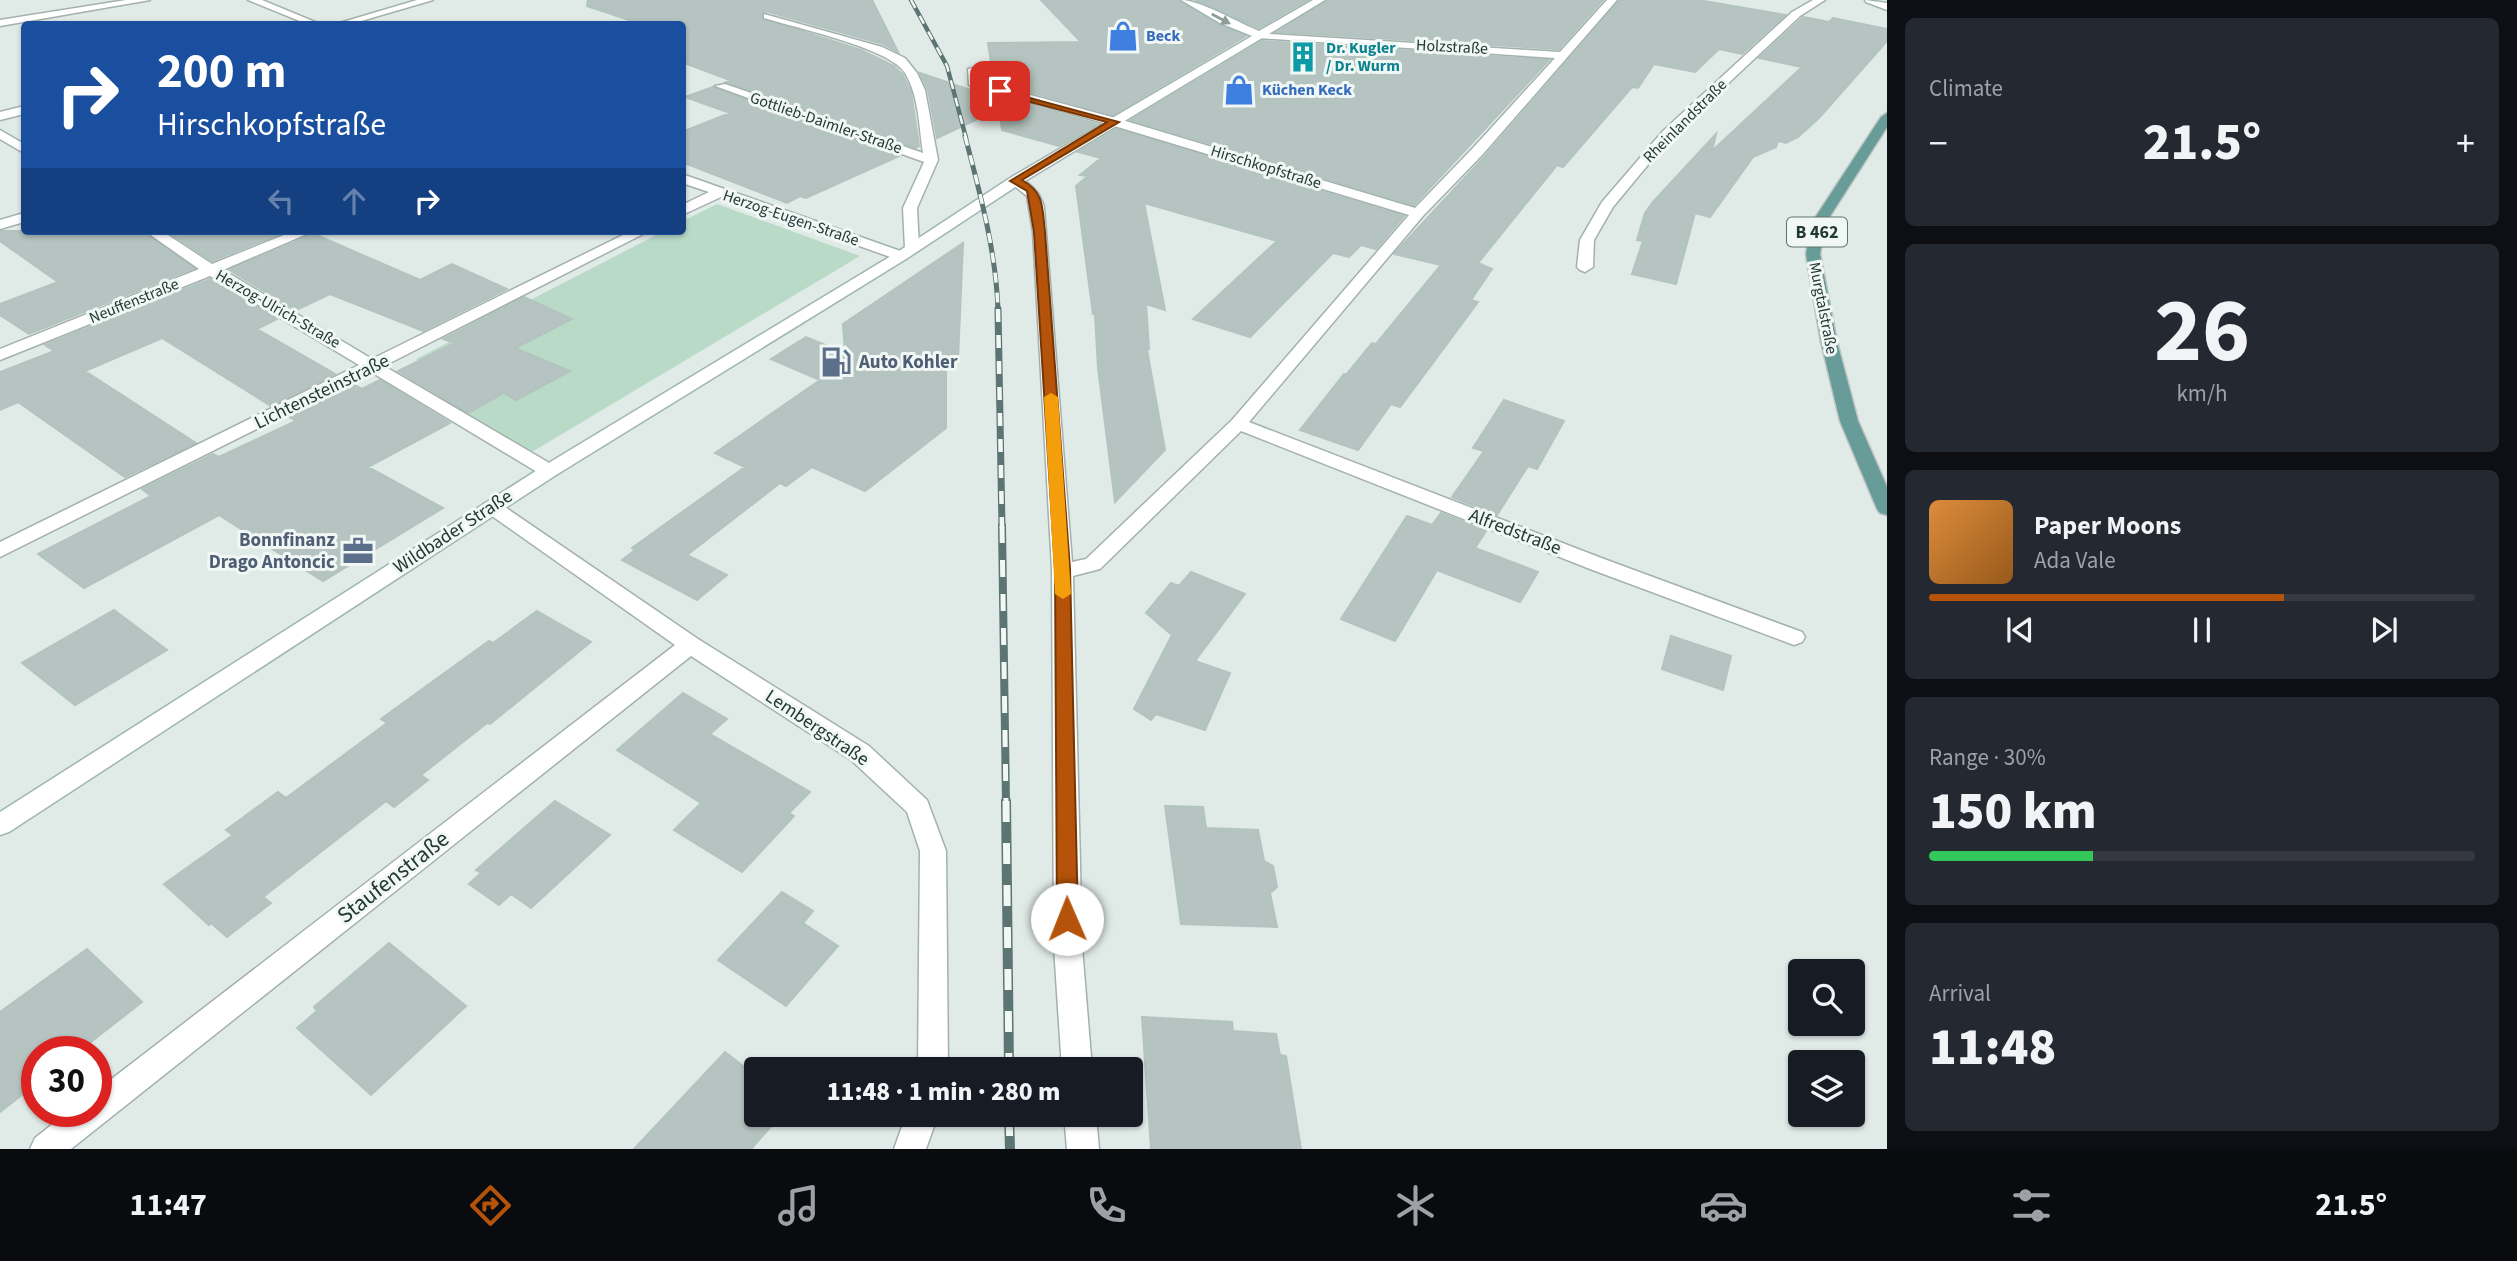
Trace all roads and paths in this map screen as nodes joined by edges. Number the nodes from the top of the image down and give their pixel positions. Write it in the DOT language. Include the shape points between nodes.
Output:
graph roads {
  1 [pos="145,0"];
  2 [pos="253,0"];
  3 [pos="428,0"];
  4 [pos="1186,0"];
  5 [pos="1320,0"];
  6 [pos="1612,0"];
  7 [pos="1820,0"];
  8 [pos="1870,0"];
  9 [pos="1887,6"];
  10 [pos="768,16"];
  11 [pos="307,21"];
  12 [pos="352,21"];
  13 [pos="0,23"];
  14 [pos="1259,35"];
  15 [pos="1562,55"];
  16 [pos="974,69"];
  17 [pos="721,86"];
  18 [pos="21,111"];
  19 [pos="0,116"];
  20 [pos="1887,117"];
  21 [pos="1115,122"];
  22 [pos="0,134"];
  23 [pos="21,147"];
  24 [pos="931,160"];
  25 [pos="686,180"];
  26 [pos="1015,181"];
  27 [pos="718,193"];
  28 [pos="686,209"];
  29 [pos="1418,213"];
  30 [pos="21,218"];
  31 [pos="0,225"];
  32 [pos="158,235"];
  33 [pos="297,235"];
  34 [pos="634,235"];
  35 [pos="906,252"];
  36 [pos="1585,267"];
  37 [pos="211,270"];
  38 [pos="0,355"];
  39 [pos="375,366"];
  40 [pos="1238,424"];
  41 [pos="549,471"];
  42 [pos="492,507"];
  43 [pos="1887,509"];
  44 [pos="0,550"];
  45 [pos="1062,569"];
  46 [pos="1794,637"];
  47 [pos="690,645"];
  48 [pos="0,825"];
  49 [pos="933,1057"];
  50 [pos="1076,1057"];
  51 [pos="112,1098"];
  52 [pos="74,1127"];
  53 [pos="917,1127"];
  54 [pos="1081,1127"];
  55 [pos="46,1149"];
  56 [pos="909,1149"];
  57 [pos="1083,1149"];
  1 -- 13 [label="street"];
  2 -- 11 [label="street"];
  3 -- 12 [label="street"];
  4 -- 14 [label="street, Holzstraße, one-way"];
  5 -- 14 [label="street"];
  6 -- 15 [label="street"];
  7 -- 36 [label="street, Rheinlandstraße" via="1796,14 1667,134 1607,205 1587,240"];
  8 -- 9 [label="street"];
  10 -- 24 [label="street, Gottlieb-Daimler-Straße" via="901,60 919,90"];
  14 -- 15 [label="street, Holzstraße"];
  14 -- 21 [label="street"];
  15 -- 29 [label="street"];
  16 -- 21 [label="street, Hirschkopfstraße" via="973,83"];
  17 -- 24 [label="street, Gottlieb-Daimler-Straße"];
  18 -- 19 [label="street"];
  20 -- 43 [label="main road, Murgtalstraße / B 462" via="1818,224 1813,254 1849,421"];
  21 -- 26 [label="street"];
  21 -- 29 [label="street, Hirschkopfstraße"];
  22 -- 23 [label="street"];
  24 -- 35 [label="street" via="910,208"];
  25 -- 27 [label="street, Herzog-Eugen-Straße"];
  26 -- 35 [label="street"];
  26 -- 45 [label="street" via="1032,190 1040,232"];
  27 -- 28 [label="street"];
  27 -- 35 [label="street, Herzog-Eugen-Straße"];
  29 -- 40 [label="street"];
  30 -- 31 [label="street"];
  32 -- 37 [label="street, Herzog-Ulrich-Straße"];
  33 -- 37 [label="street, Neuffenstraße"];
  34 -- 39 [label="street, Lichtensteinstraße"];
  35 -- 41 [label="street, Wildbader Straße"];
  37 -- 38 [label="street, Neuffenstraße"];
  37 -- 39 [label="street, Herzog-Ulrich-Straße"];
  39 -- 41 [label="street, Herzog-Ulrich-Straße"];
  39 -- 44 [label="street, Lichtensteinstraße"];
  40 -- 45 [label="street" via="1093,564"];
  40 -- 46 [label="street, Alfredstraße"];
  41 -- 42 [label="street, Wildbader Straße"];
  42 -- 47 [label="street, Lembergstraße"];
  42 -- 48 [label="street, Wildbader Straße"];
  45 -- 50 [label="street" via="1068,947"];
  47 -- 49 [label="street, Lembergstraße" via="860,753 918,807 933,850"];
  47 -- 51 [label="street, Staufenstraße"];
  52 -- 55 [label="street, Staufenstraße"];
  53 -- 56 [label="street"];
  54 -- 57 [label="street"];
}
